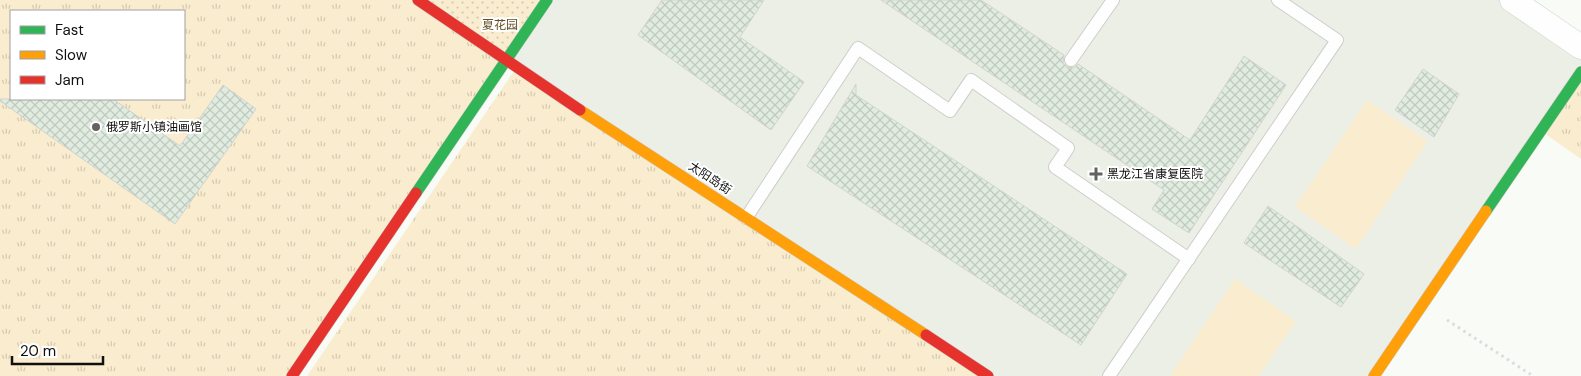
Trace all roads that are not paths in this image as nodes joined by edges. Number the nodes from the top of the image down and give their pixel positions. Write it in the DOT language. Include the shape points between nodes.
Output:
graph roads {
  1 [pos="418,0"];
  2 [pos="547,0"];
  3 [pos="1113,0"];
  4 [pos="1278,0"];
  5 [pos="1512,0"];
  6 [pos="1581,47"];
  7 [pos="506,60"];
  8 [pos="1071,60"];
  9 [pos="1581,72"];
  10 [pos="746,218"];
  11 [pos="1188,259"];
  12 [pos="292,376"];
  13 [pos="988,376"];
  14 [pos="1109,376"];
  15 [pos="1374,376"];
  1 -- 7 [label="street, 太阳岛街"];
  2 -- 7 [label="street"];
  3 -- 8 [label="lane"];
  4 -- 11 [label="lane" via="1337,40"];
  5 -- 6 [label="street"];
  7 -- 10 [label="street, 太阳岛街"];
  7 -- 12 [label="street"];
  9 -- 15 [label="street"];
  10 -- 11 [label="lane" via="858,48 950,111 971,80 1068,148 1055,168"];
  10 -- 13 [label="street, 太阳岛街"];
  11 -- 14 [label="lane"];
}
